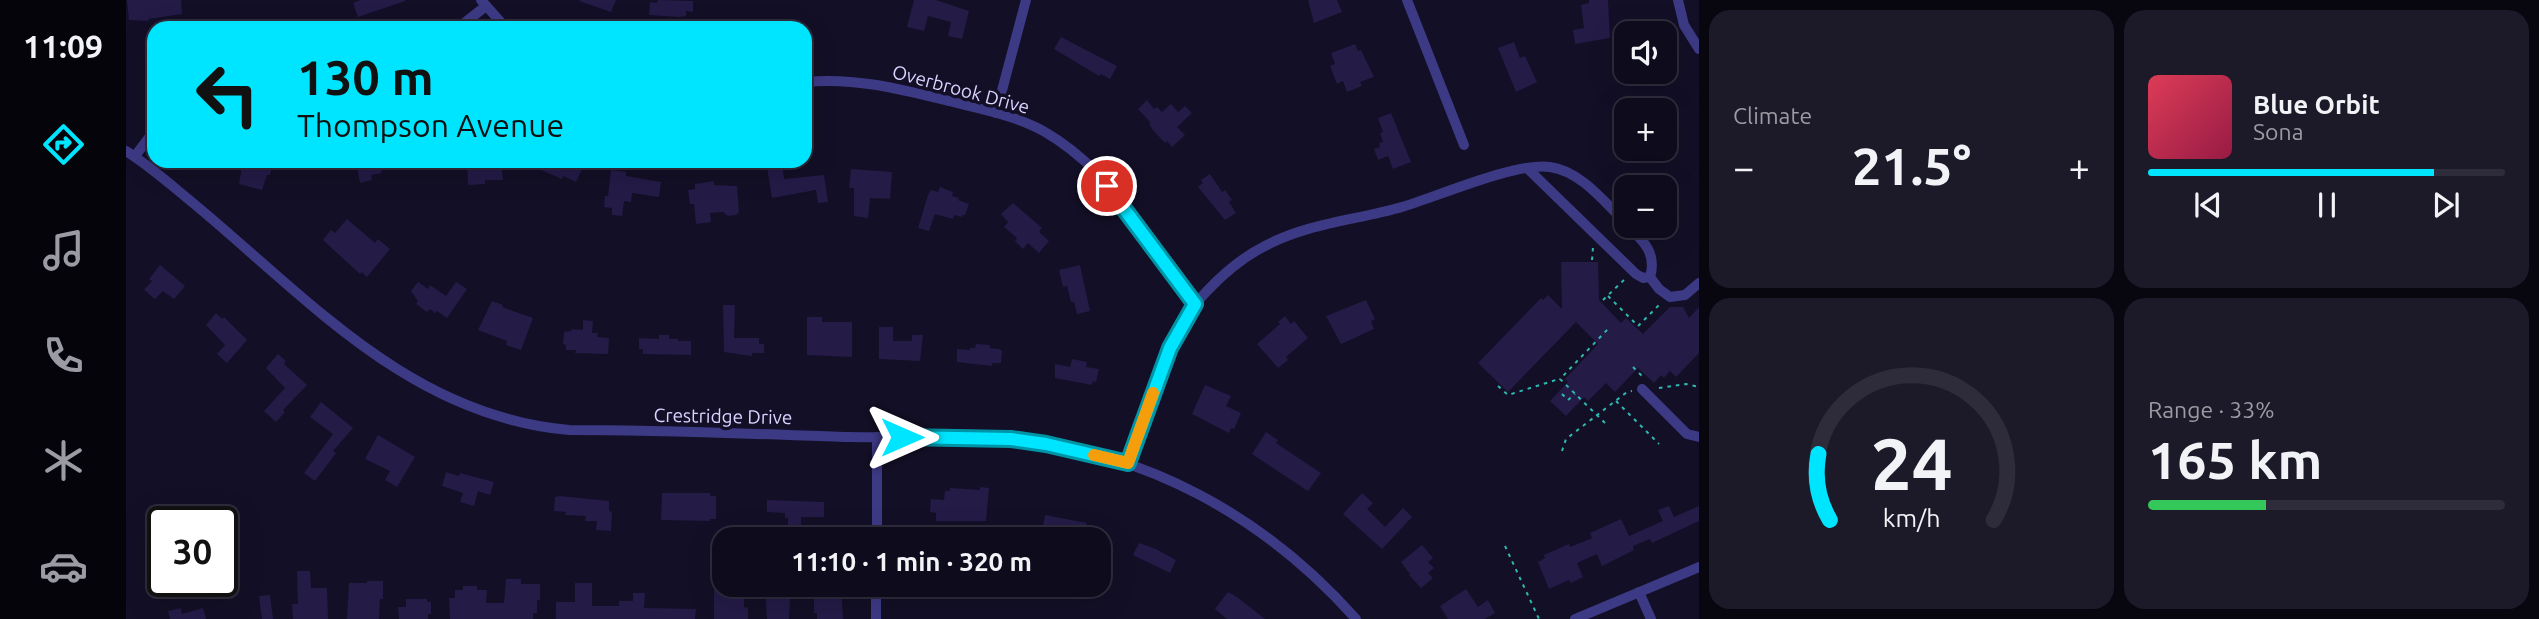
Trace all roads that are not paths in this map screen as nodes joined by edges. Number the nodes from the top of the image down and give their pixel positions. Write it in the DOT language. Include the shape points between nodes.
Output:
graph roads {
  1 [pos="1026,0"];
  2 [pos="1407,0"];
  3 [pos="1678,0"];
  4 [pos="484,3"];
  5 [pos="465,21"];
  6 [pos="500,21"];
  7 [pos="1699,49"];
  8 [pos="812,82"];
  9 [pos="996,113"];
  10 [pos="147,138"];
  11 [pos="1464,145"];
  12 [pos="131,153"];
  13 [pos="147,166"];
  14 [pos="150,168"];
  15 [pos="1527,168"];
  16 [pos="1614,212"];
  17 [pos="1641,238"];
  18 [pos="1650,277"];
  19 [pos="1699,283"];
  20 [pos="1195,304"];
  21 [pos="1642,389"];
  22 [pos="1699,437"];
  23 [pos="877,438"];
  24 [pos="1128,463"];
  25 [pos="877,527"];
  26 [pos="1699,568"];
  27 [pos="1639,593"];
  28 [pos="876,597"];
  29 [pos="876,619"];
  30 [pos="1356,619"];
  31 [pos="1575,619"];
  32 [pos="1651,619"];
  1 -- 9 [label="street"];
  2 -- 11 [label="street"];
  3 -- 7 [label="street" via="1684,25"];
  4 -- 5 [label="street"];
  4 -- 6 [label="street"];
  8 -- 9 [label="street, Overbrook Drive" via="865,82"];
  9 -- 20 [label="street, Overbrook Drive" via="1044,132 1083,159"];
  10 -- 12 [label="street"];
  12 -- 13 [label="street, Crestridge Drive"];
  14 -- 23 [label="street, Crestridge Drive" via="366,350 435,392 490,416 569,430"];
  15 -- 16 [label="street" via="1551,167 1568,173"];
  15 -- 18 [label="street" via="1632,271"];
  15 -- 20 [label="street" via="1402,207 1294,233 1232,268"];
  17 -- 18 [label="street" via="1651,253"];
  18 -- 19 [label="street" via="1659,289 1676,298"];
  20 -- 24 [label="street" via="1170,348"];
  21 -- 22 [label="street" via="1688,434"];
  23 -- 24 [label="street, Crestridge Drive" via="1011,439"];
  23 -- 25 [label="street"];
  24 -- 30 [label="street, Crestridge Drive" via="1196,492 1255,527 1323,584"];
  26 -- 27 [label="street"];
  27 -- 31 [label="street"];
  27 -- 32 [label="street"];
  28 -- 29 [label="street"];
}
